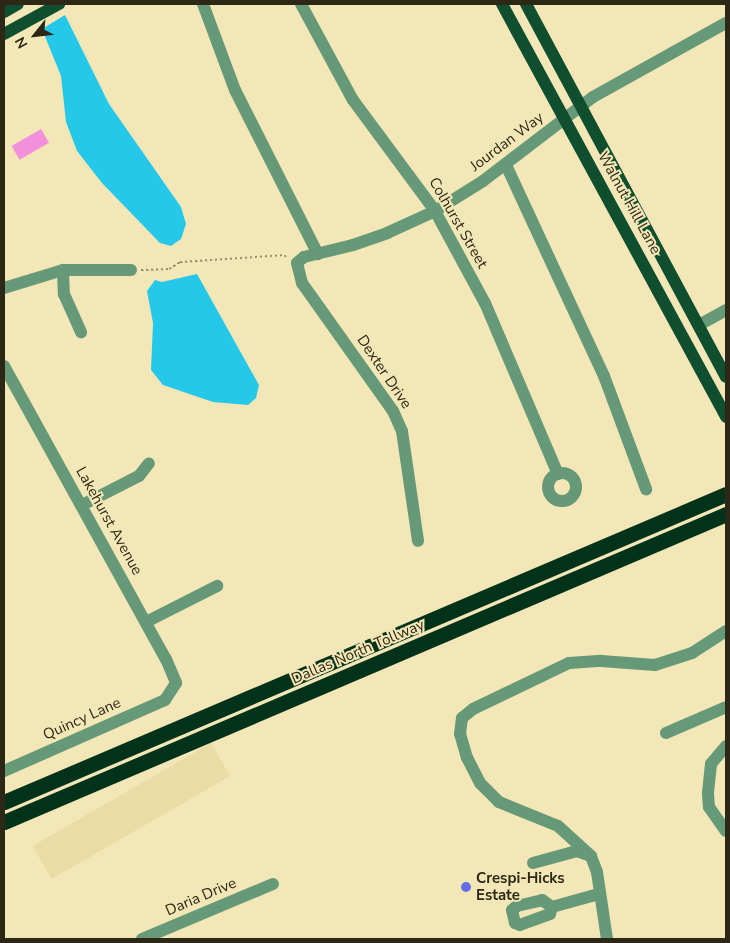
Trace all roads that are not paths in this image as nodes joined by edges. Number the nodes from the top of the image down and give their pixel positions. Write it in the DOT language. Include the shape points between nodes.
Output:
graph roads {
  1 [pos="59,4"];
  2 [pos="203,4"];
  3 [pos="301,4"];
  4 [pos="502,4"];
  5 [pos="526,4"];
  6 [pos="726,23"];
  7 [pos="4,34"];
  8 [pos="580,106"];
  9 [pos="564,119"];
  10 [pos="506,165"];
  11 [pos="435,211"];
  12 [pos="318,254"];
  13 [pos="292,261"];
  14 [pos="63,270"];
  15 [pos="131,270"];
  16 [pos="4,288"];
  17 [pos="726,310"];
  18 [pos="699,325"];
  19 [pos="81,332"];
  20 [pos="682,334"];
  21 [pos="4,366"];
  22 [pos="726,377"];
  23 [pos="726,417"];
  24 [pos="148,463"];
  25 [pos="558,474"];
  26 [pos="646,489"];
  27 [pos="726,494"];
  28 [pos="82,505"];
  29 [pos="726,514"];
  30 [pos="418,541"];
  31 [pos="217,586"];
  32 [pos="146,622"];
  33 [pos="726,631"];
  34 [pos="172,694"];
  35 [pos="726,707"];
  36 [pos="666,733"];
  37 [pos="726,746"];
  38 [pos="4,771"];
  39 [pos="4,802"];
  40 [pos="4,822"];
  41 [pos="726,831"];
  42 [pos="591,856"];
  43 [pos="533,864"];
  44 [pos="273,884"];
  45 [pos="599,894"];
  46 [pos="552,907"];
  47 [pos="142,939"];
  48 [pos="607,939"];
  1 -- 7 [label="main road"];
  2 -- 12 [label="street" via="235,90"];
  3 -- 11 [label="street, Colhurst Street" via="353,100"];
  4 -- 9 [label="main road, Walnut Hill Lane"];
  5 -- 8 [label="main road, Walnut Hill Lane"];
  6 -- 8 [label="street, Jourdan Way"];
  8 -- 9 [label="street, Jourdan Way"];
  8 -- 18 [label="main road, Walnut Hill Lane"];
  9 -- 10 [label="street, Jourdan Way"];
  9 -- 20 [label="main road, Walnut Hill Lane"];
  10 -- 11 [label="street, Jourdan Way"];
  10 -- 26 [label="street" via="604,376"];
  11 -- 12 [label="street, Jourdan Way" via="354,246"];
  11 -- 25 [label="street, Colhurst Street" via="485,304"];
  12 -- 13 [label="street, Jourdan Way"];
  13 -- 30 [label="street, Dexter Drive" via="302,283 393,411 402,431"];
  14 -- 15 [label="street"];
  14 -- 16 [label="street"];
  14 -- 19 [label="street" via="64,294"];
  17 -- 18 [label="street"];
  18 -- 20 [label="main road"];
  18 -- 22 [label="main road, Walnut Hill Lane"];
  20 -- 23 [label="main road, Walnut Hill Lane"];
  21 -- 28 [label="street, Lakehurst Avenue"];
  24 -- 28 [label="street" via="139,476"];
  27 -- 39 [label="highway, Dallas North Tollway"];
  28 -- 32 [label="street, Lakehurst Avenue"];
  29 -- 40 [label="highway, Dallas North Tollway"];
  31 -- 32 [label="street"];
  32 -- 34 [label="street, Lakehurst Avenue" via="176,683"];
  33 -- 42 [label="street" via="692,653 655,665 569,663 473,709 462,718 460,734 467,758 480,783 499,802 558,826"];
  34 -- 38 [label="street, Quincy Lane"];
  35 -- 36 [label="street"];
  37 -- 41 [label="street" via="711,764 708,794 709,807"];
  42 -- 43 [label="street" via="577,852"];
  42 -- 45 [label="street" via="597,872"];
  44 -- 47 [label="street, Daria Drive"];
  45 -- 46 [label="street"];
  45 -- 48 [label="street"];
}
